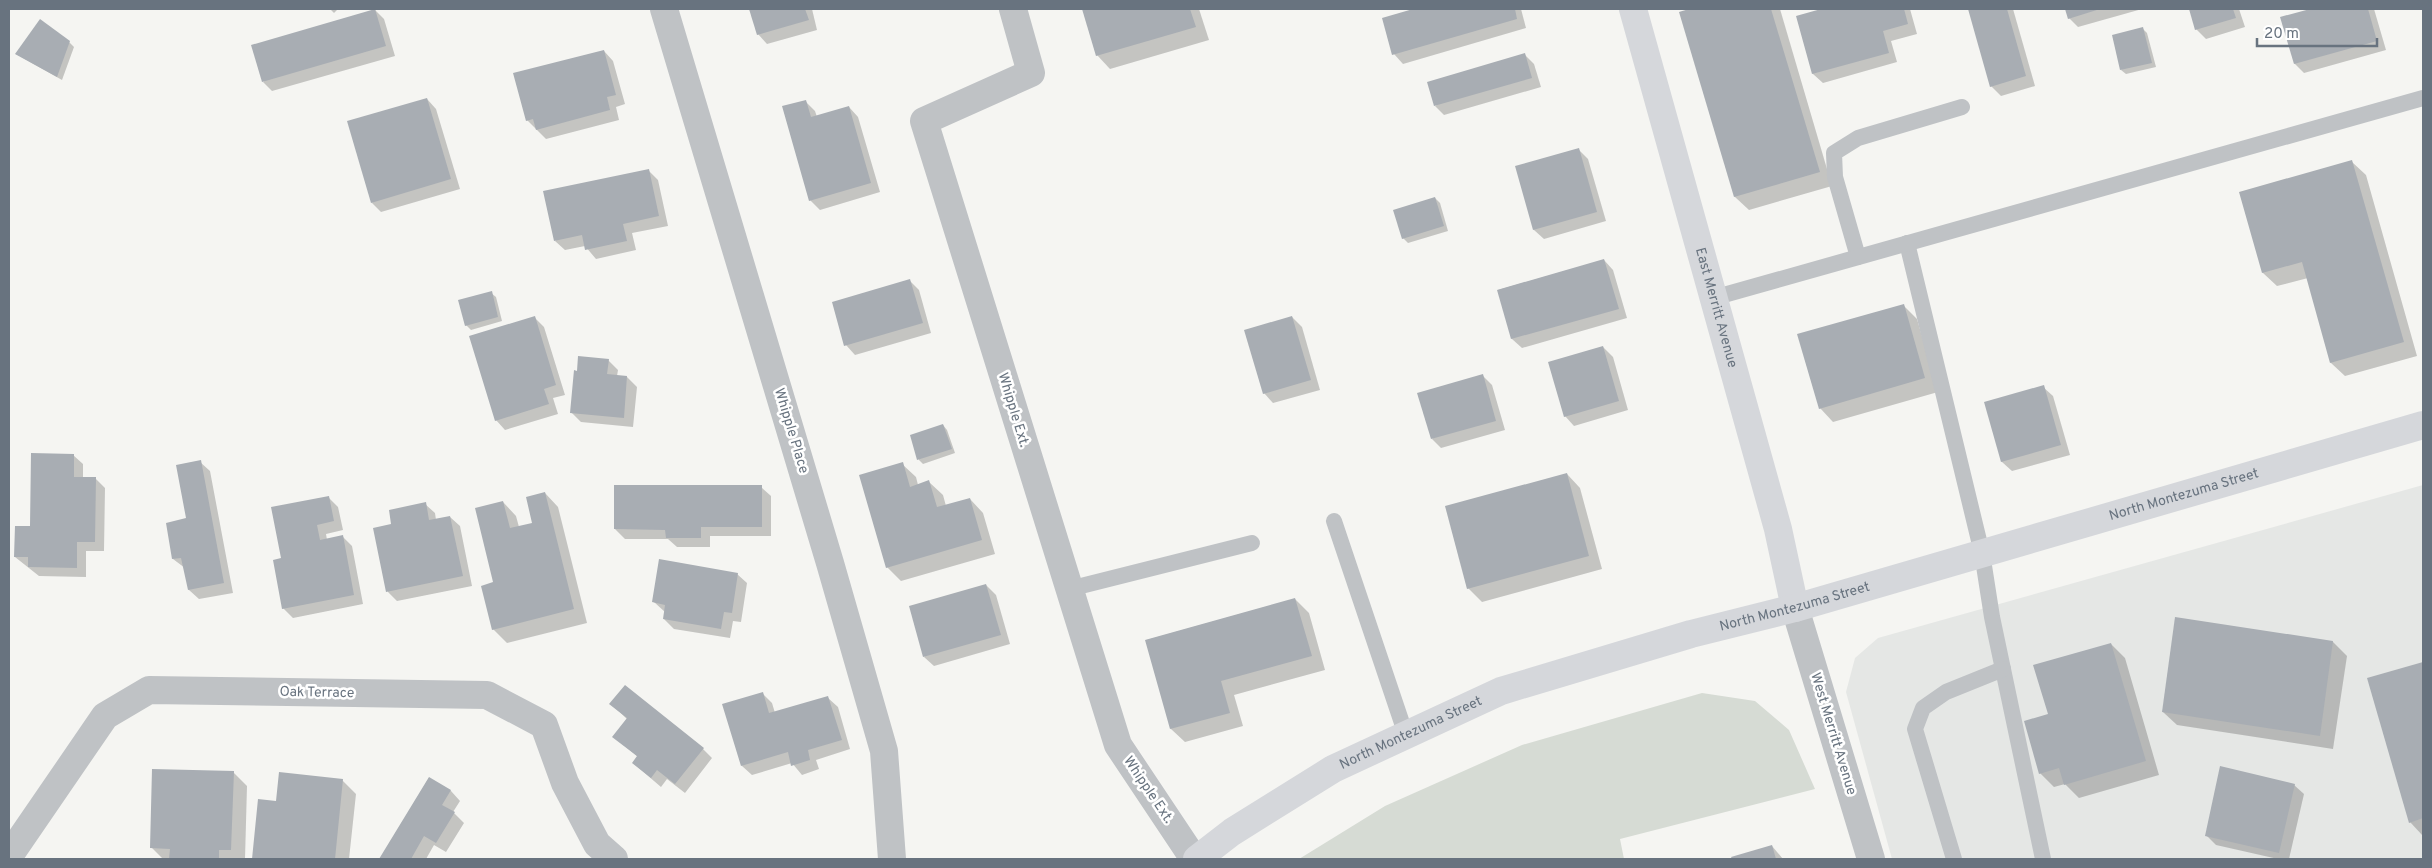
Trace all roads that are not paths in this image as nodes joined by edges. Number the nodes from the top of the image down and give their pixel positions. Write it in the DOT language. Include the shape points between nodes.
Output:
graph roads {
  1 [pos="664,9"];
  2 [pos="1013,9"];
  3 [pos="1633,9"];
  4 [pos="2423,98"];
  5 [pos="1962,107"];
  6 [pos="1906,243"];
  7 [pos="1858,257"];
  8 [pos="1713,298"];
  9 [pos="2423,425"];
  10 [pos="1334,521"];
  11 [pos="1252,543"];
  12 [pos="1982,553"];
  13 [pos="1069,589"];
  14 [pos="1795,608"];
  15 [pos="2003,669"];
  16 [pos="1406,735"];
  17 [pos="9,856"];
  18 [pos="614,859"];
  19 [pos="892,859"];
  20 [pos="1194,859"];
  21 [pos="1197,859"];
  22 [pos="1871,859"];
  23 [pos="1954,859"];
  24 [pos="2042,859"];
  1 -- 19 [label="street, Whipple Place" via="884,751"];
  2 -- 13 [label="street, Whipple Ext." via="1031,73 924,121"];
  3 -- 8 [label="main road, East Merritt Avenue"];
  4 -- 6 [label="lane"];
  5 -- 7 [label="lane" via="1858,138 1834,153 1835,177"];
  6 -- 7 [label="lane"];
  6 -- 12 [label="lane"];
  7 -- 8 [label="lane"];
  8 -- 14 [label="main road, East Merritt Avenue" via="1778,529"];
  9 -- 12 [label="main road, North Montezuma Street"];
  10 -- 16 [label="lane"];
  11 -- 13 [label="lane"];
  12 -- 14 [label="main road, North Montezuma Street"];
  12 -- 15 [label="lane"];
  13 -- 20 [label="street, Whipple Ext." via="1118,745"];
  14 -- 16 [label="main road, North Montezuma Street" via="1691,634 1501,691"];
  14 -- 22 [label="street, West Merritt Avenue"];
  15 -- 23 [label="lane" via="1946,692 1923,708 1915,729"];
  15 -- 24 [label="lane"];
  16 -- 21 [label="main road, North Montezuma Street" via="1334,769 1232,832"];
  17 -- 18 [label="street, Oak Terrace" via="105,716 149,690 487,695 544,725 565,783 592,836"];
}
